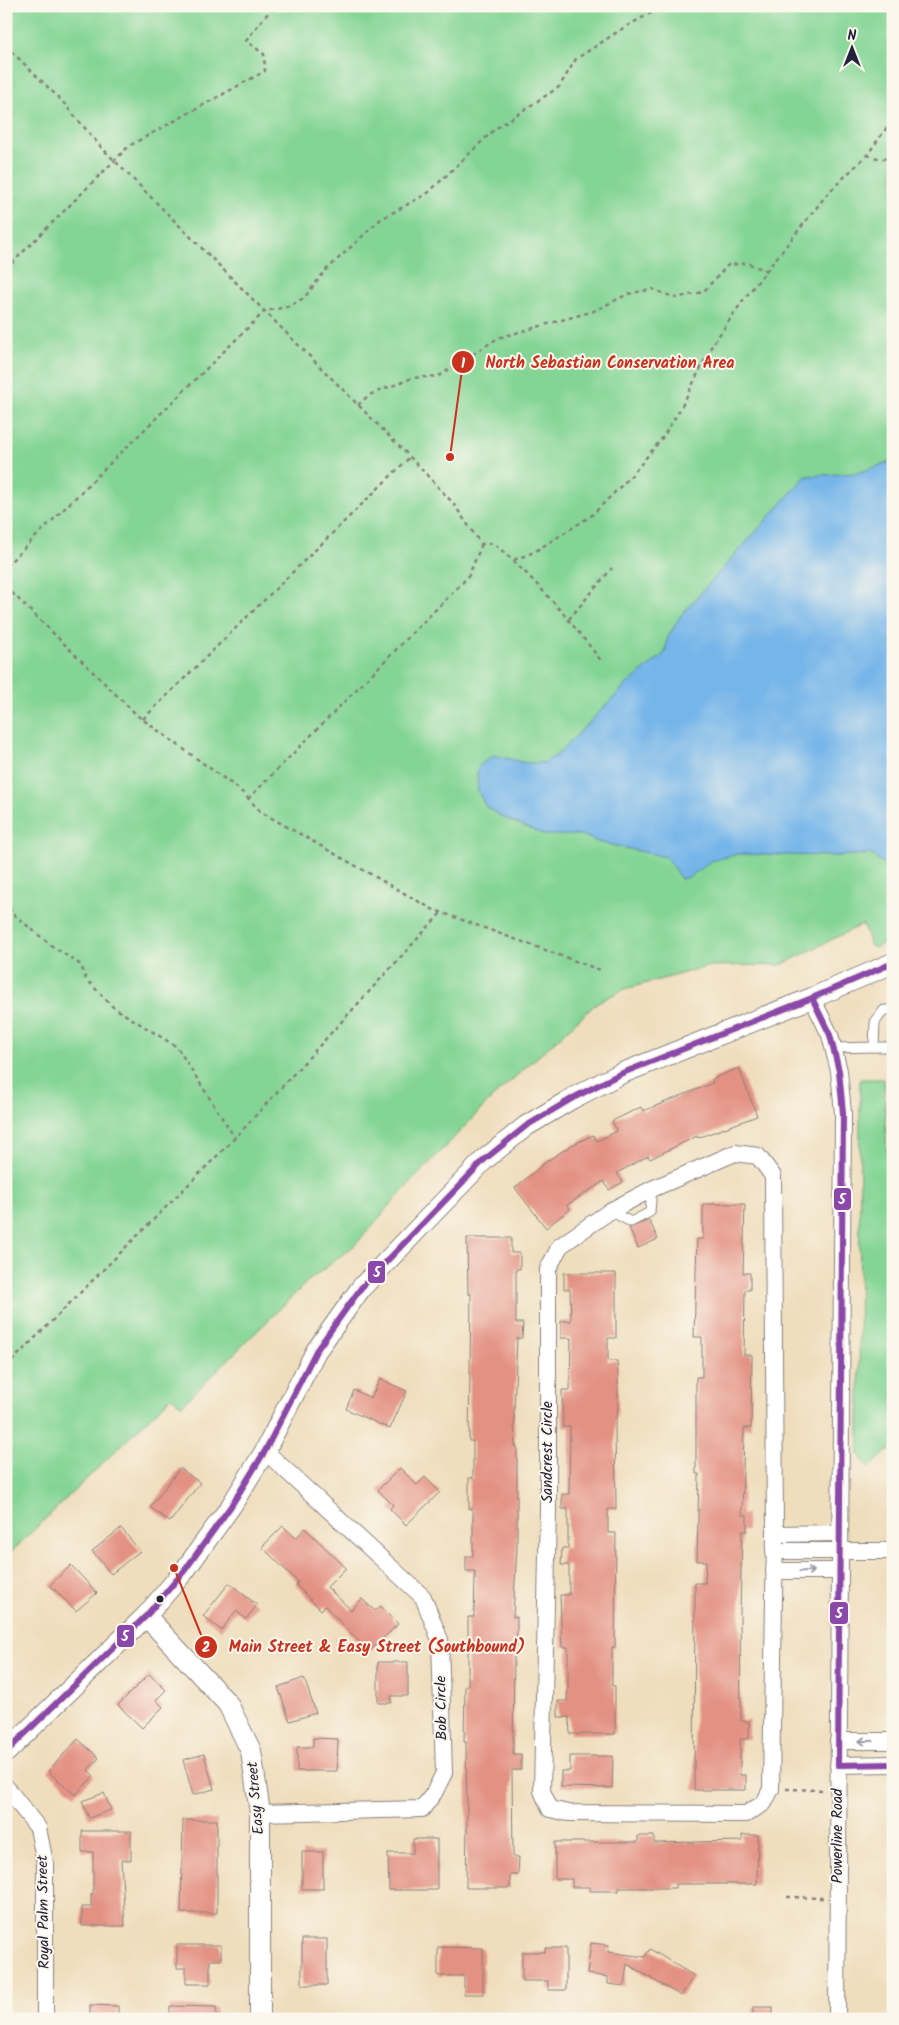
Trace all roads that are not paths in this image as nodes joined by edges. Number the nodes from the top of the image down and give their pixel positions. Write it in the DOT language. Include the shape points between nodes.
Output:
graph roads {
  1 [pos="893,963"];
  2 [pos="812,998"];
  3 [pos="893,1010"];
  4 [pos="874,1047"];
  5 [pos="893,1047"];
  6 [pos="834,1048"];
  7 [pos="265,1451"];
  8 [pos="775,1534"];
  9 [pos="840,1534"];
  10 [pos="774,1551"];
  11 [pos="893,1551"];
  12 [pos="840,1552"];
  13 [pos="774,1571"];
  14 [pos="840,1571"];
  15 [pos="146,1616"];
  16 [pos="838,1741"];
  17 [pos="893,1741"];
  18 [pos="6,1752"];
  19 [pos="893,1764"];
  20 [pos="838,1765"];
  21 [pos="6,1787"];
  22 [pos="260,1813"];
  23 [pos="45,2019"];
  24 [pos="260,2019"];
  25 [pos="836,2019"];
  1 -- 2 [label="street"];
  2 -- 6 [label="street, Powerline Road"];
  2 -- 7 [label="street" via="620,1074 526,1126 484,1160 361,1288 316,1351"];
  3 -- 4 [label="lane" via="884,1010 875,1022"];
  4 -- 5 [label="lane"];
  4 -- 6 [label="lane"];
  6 -- 9 [label="street, Powerline Road" via="843,1113"];
  7 -- 15 [label="street" via="203,1546"];
  7 -- 22 [label="street, Bob Circle" via="423,1597 440,1640 444,1773 422,1809"];
  8 -- 9 [label="street"];
  8 -- 10 [label="street, Sandcrest Circle"];
  8 -- 13 [label="street, Sandcrest Circle" via="774,1176 758,1156 735,1153 610,1210 560,1246 548,1269 542,1790 550,1809 568,1813 746,1814 764,1803 770,1788"];
  9 -- 12 [label="street, Powerline Road"];
  10 -- 12 [label="street"];
  10 -- 13 [label="street, Sandcrest Circle"];
  11 -- 12 [label="street"];
  12 -- 14 [label="street, Powerline Road"];
  13 -- 14 [label="street, one-way"];
  14 -- 16 [label="street, Powerline Road"];
  15 -- 18 [label="street"];
  15 -- 22 [label="street, Easy Street" via="228,1704 251,1751"];
  17 -- 16 [label="street, one-way"];
  16 -- 20 [label="street, Powerline Road"];
  19 -- 20 [label="street"];
  20 -- 25 [label="street, Powerline Road"];
  21 -- 23 [label="street, Royal Palm Street" via="38,1828 45,1863"];
  22 -- 24 [label="street, Easy Street"];
}
